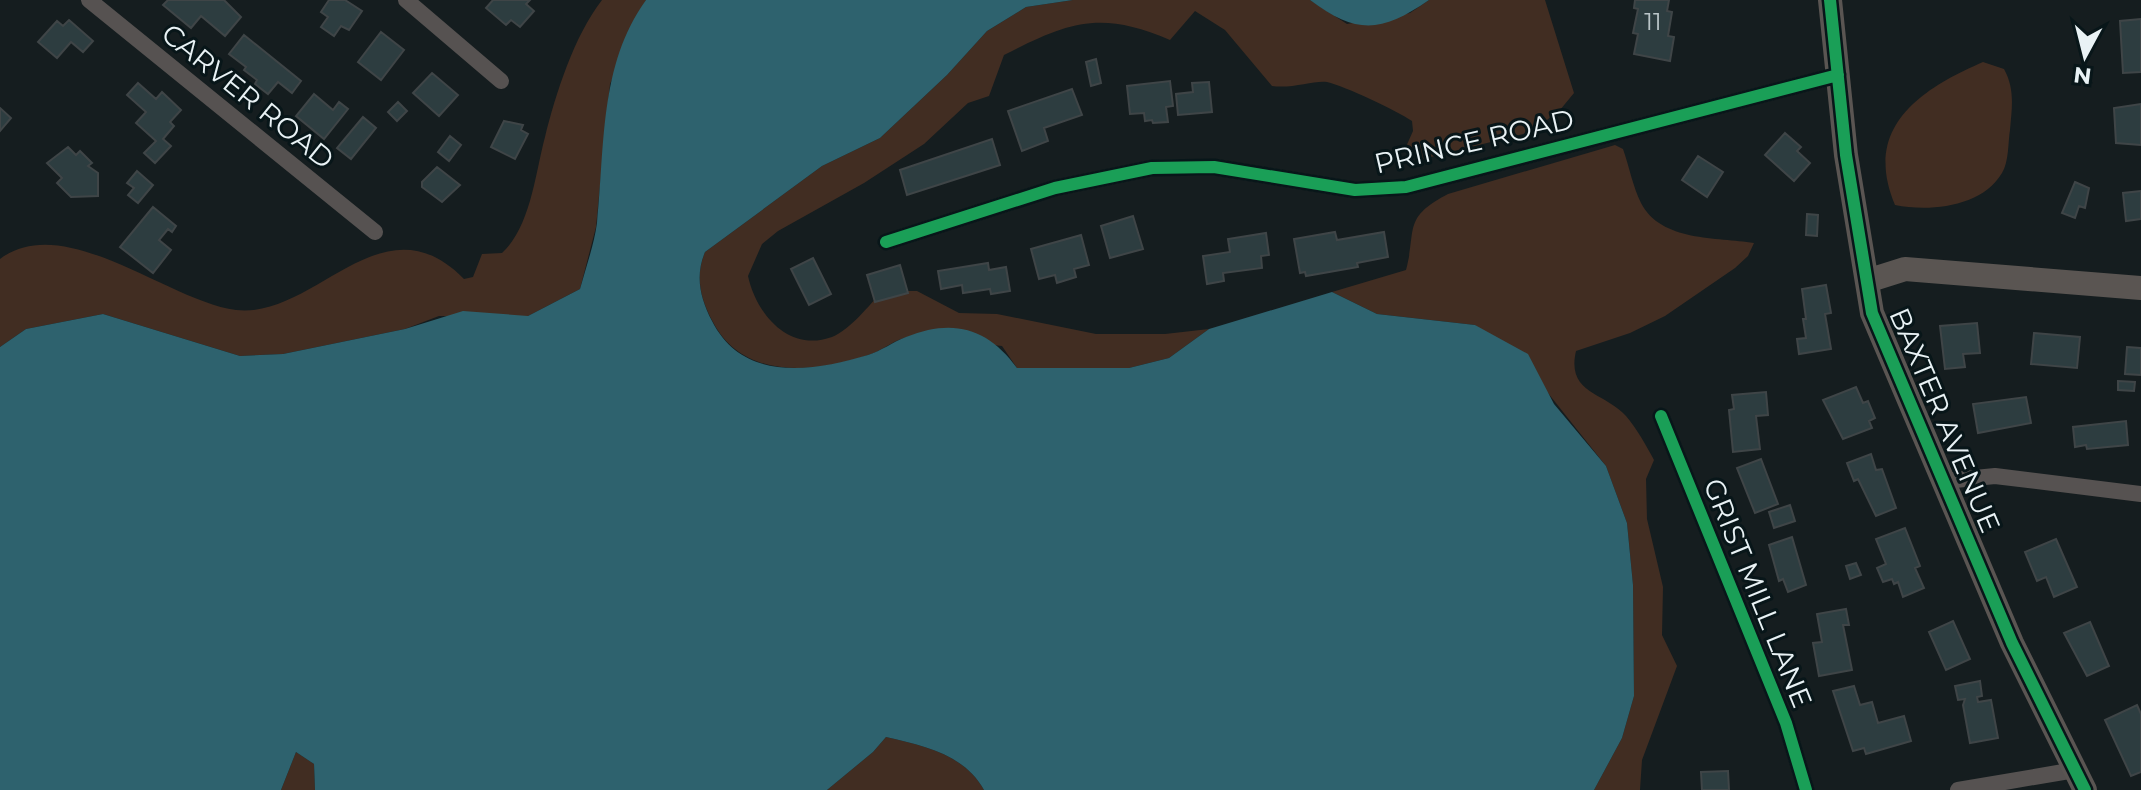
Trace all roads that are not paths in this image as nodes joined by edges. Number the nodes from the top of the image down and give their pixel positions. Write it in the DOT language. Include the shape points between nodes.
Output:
graph roads {
  1 [pos="89,0"];
  2 [pos="406,0"];
  3 [pos="1830,0"];
  4 [pos="1838,75"];
  5 [pos="501,81"];
  6 [pos="375,232"];
  7 [pos="886,242"];
  8 [pos="1867,281"];
  9 [pos="2141,288"];
  10 [pos="1661,416"];
  11 [pos="1945,481"];
  12 [pos="2141,494"];
  13 [pos="2080,780"];
  14 [pos="1806,790"];
  15 [pos="1958,790"];
  1 -- 6 [label="street, CARVER ROAD"];
  2 -- 5 [label="street"];
  3 -- 4 [label="street, BAXTER AVENUE"];
  4 -- 7 [label="street, PRINCE ROAD" via="1406,187 1355,190 1214,167 1152,168 1055,188"];
  4 -- 8 [label="street, BAXTER AVENUE"];
  8 -- 9 [label="street" via="1905,269"];
  8 -- 11 [label="street, BAXTER AVENUE" via="1872,313"];
  10 -- 14 [label="street, GRIST MILL LANE" via="1786,723"];
  11 -- 12 [label="street" via="1995,476"];
  11 -- 13 [label="street, BAXTER AVENUE" via="2012,643"];
  13 -- 15 [label="street"];
}
